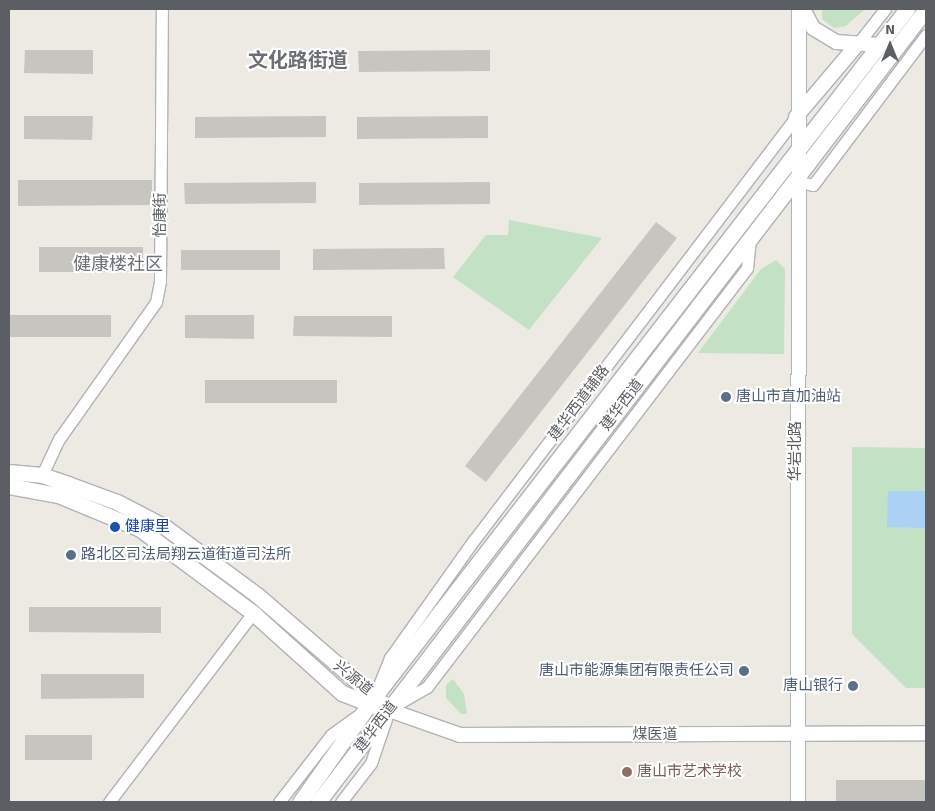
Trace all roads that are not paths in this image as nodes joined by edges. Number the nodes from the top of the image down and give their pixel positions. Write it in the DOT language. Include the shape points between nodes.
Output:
graph roads {
  1 [pos="162,9"];
  2 [pos="799,9"];
  3 [pos="803,9"];
  4 [pos="885,9"];
  5 [pos="907,9"];
  6 [pos="926,9"];
  7 [pos="926,35"];
  8 [pos="879,45"];
  9 [pos="856,46"];
  10 [pos="796,117"];
  11 [pos="796,152"];
  12 [pos="796,181"];
  13 [pos="9,472"];
  14 [pos="42,475"];
  15 [pos="9,486"];
  16 [pos="253,613"];
  17 [pos="373,701"];
  18 [pos="389,710"];
  19 [pos="926,733"];
  20 [pos="800,735"];
  21 [pos="110,802"];
  22 [pos="279,802"];
  23 [pos="300,802"];
  24 [pos="318,802"];
  25 [pos="341,802"];
  26 [pos="798,802"];
  1 -- 14 [label="street, 怡康街" via="160,281 156,302 54,445"];
  2 -- 10 [label="street, 华岩北路"];
  3 -- 9 [label="street" via="813,28 836,42"];
  4 -- 9 [label="street"];
  5 -- 8 [label="main road, 建华西道"];
  6 -- 12 [label="main road, 建华西道"];
  7 -- 12 [label="street" via="813,185"];
  8 -- 9 [label="street"];
  8 -- 11 [label="main road, 建华西道"];
  9 -- 10 [label="street"];
  10 -- 11 [label="street, 华岩北路"];
  10 -- 17 [label="street, 建华西道辅路" via="474,540 390,658"];
  11 -- 12 [label="street, 华岩北路"];
  11 -- 17 [label="main road, 建华西道"];
  12 -- 18 [label="main road, 建华西道"];
  12 -- 20 [label="street, 华岩北路"];
  13 -- 14 [label="main road, 兴源道"];
  14 -- 17 [label="main road, 兴源道" via="117,502 201,550"];
  15 -- 16 [label="main road, 兴源道" via="58,494 140,529"];
  16 -- 17 [label="main road, 兴源道" via="342,693"];
  16 -- 21 [label="street"];
  17 -- 18 [label="main road, 兴源道"];
  17 -- 22 [label="street" via="331,735"];
  17 -- 23 [label="main road, 建华西道"];
  18 -- 20 [label="street, 煤医道" via="460,735"];
  18 -- 24 [label="main road, 建华西道"];
  18 -- 25 [label="street" via="371,764"];
  19 -- 20 [label="street, 煤医道"];
  20 -- 26 [label="street, 华岩北路"];
}
